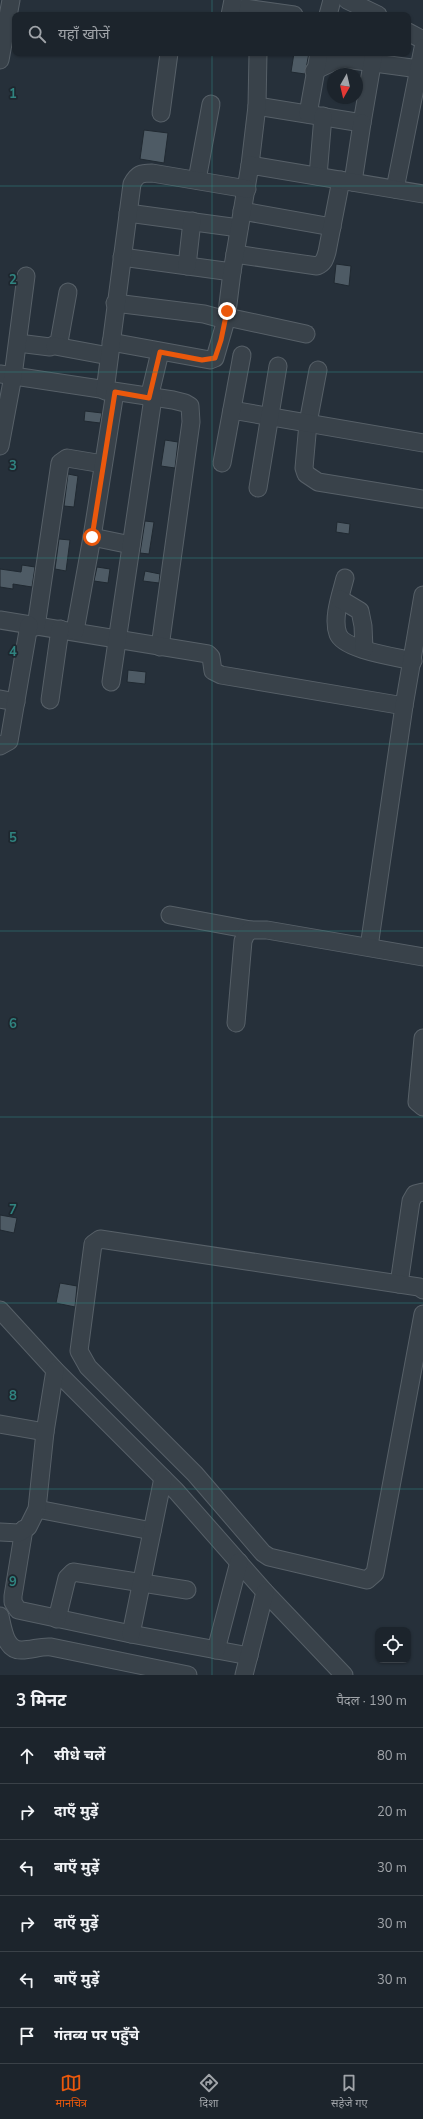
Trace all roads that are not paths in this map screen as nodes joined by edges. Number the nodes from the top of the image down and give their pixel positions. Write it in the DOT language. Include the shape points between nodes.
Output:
graph roads {
  1 [pos="11,0"];
  2 [pos="332,0"];
  3 [pos="347,0"];
  4 [pos="242,6"];
  5 [pos="277,12"];
  6 [pos="329,12"];
  7 [pos="372,12"];
  8 [pos="411,34"];
  9 [pos="423,40"];
  10 [pos="423,48"];
  11 [pos="1,51"];
  12 [pos="169,56"];
  13 [pos="258,56"];
  14 [pos="318,56"];
  15 [pos="373,57"];
  16 [pos="419,69"];
  17 [pos="314,71"];
  18 [pos="211,104"];
  19 [pos="258,106"];
  20 [pos="161,113"];
  21 [pos="316,115"];
  22 [pos="362,123"];
  23 [pos="250,165"];
  24 [pos="318,176"];
  25 [pos="197,180"];
  26 [pos="347,181"];
  27 [pos="247,189"];
  28 [pos="395,189"];
  29 [pos="423,194"];
  30 [pos="242,211"];
  31 [pos="128,213"];
  32 [pos="192,221"];
  33 [pos="332,227"];
  34 [pos="239,228"];
  35 [pos="235,254"];
  36 [pos="122,257"];
  37 [pos="188,266"];
  38 [pos="232,272"];
  39 [pos="26,276"];
  40 [pos="68,292"];
  41 [pos="115,303"];
  42 [pos="227,318"];
  43 [pos="306,334"];
  44 [pos="18,343"];
  45 [pos="55,346"];
  46 [pos="110,349"];
  47 [pos="160,352"];
  48 [pos="215,358"];
  49 [pos="278,366"];
  50 [pos="318,370"];
  51 [pos="7,375"];
  52 [pos="110,392"];
  53 [pos="151,398"];
  54 [pos="232,410"];
  55 [pos="270,416"];
  56 [pos="308,423"];
  57 [pos="423,443"];
  58 [pos="0,445"];
  59 [pos="222,463"];
  60 [pos="104,464"];
  61 [pos="258,488"];
  62 [pos="423,499"];
  63 [pos="92,537"];
  64 [pos="131,545"];
  65 [pos="345,578"];
  66 [pos="423,595"];
  67 [pos="340,599"];
  68 [pos="0,620"];
  69 [pos="33,626"];
  70 [pos="67,630"];
  71 [pos="117,638"];
  72 [pos="160,647"];
  73 [pos="364,649"];
  74 [pos="413,660"];
  75 [pos="111,682"];
  76 [pos="8,700"];
  77 [pos="50,700"];
  78 [pos="404,706"];
  79 [pos="0,746"];
  80 [pos="170,915"];
  81 [pos="251,930"];
  82 [pos="369,947"];
  83 [pos="423,957"];
  84 [pos="236,1023"];
  85 [pos="423,1038"];
  86 [pos="423,1107"];
  87 [pos="423,1192"];
  88 [pos="399,1284"];
  89 [pos="423,1290"];
  90 [pos="0,1310"];
  91 [pos="423,1314"];
  92 [pos="55,1370"];
  93 [pos="0,1424"];
  94 [pos="45,1432"];
  95 [pos="195,1474"];
  96 [pos="163,1478"];
  97 [pos="176,1491"];
  98 [pos="37,1509"];
  99 [pos="24,1529"];
  100 [pos="152,1531"];
  101 [pos="0,1532"];
  102 [pos="239,1562"];
  103 [pos="141,1583"];
  104 [pos="187,1590"];
  105 [pos="265,1592"];
  106 [pos="15,1606"];
  107 [pos="0,1616"];
  108 [pos="57,1619"];
  109 [pos="131,1634"];
  110 [pos="216,1650"];
  111 [pos="247,1669"];
  112 [pos="188,1675"];
  113 [pos="344,1675"];
  1 -- 11 [label="street"];
  2 -- 6 [label="street"];
  3 -- 7 [label="street"];
  4 -- 5 [label="street"];
  8 -- 9 [label="street"];
  10 -- 16 [label="street"];
  12 -- 20 [label="street"];
  13 -- 19 [label="street"];
  14 -- 17 [label="street"];
  15 -- 16 [label="street"];
  15 -- 17 [label="street" via="335,61"];
  15 -- 22 [label="street"];
  16 -- 28 [label="street"];
  17 -- 21 [label="street"];
  18 -- 25 [label="street"];
  19 -- 21 [label="street"];
  19 -- 23 [label="street"];
  21 -- 22 [label="street"];
  21 -- 24 [label="street"];
  22 -- 26 [label="street"];
  23 -- 24 [label="street"];
  23 -- 27 [label="street"];
  24 -- 26 [label="street"];
  25 -- 27 [label="street"];
  25 -- 31 [label="street" via="142,173 136,176 132,184"];
  26 -- 28 [label="street"];
  26 -- 33 [label="street"];
  27 -- 30 [label="street"];
  28 -- 29 [label="street"];
  30 -- 33 [label="street"];
  30 -- 34 [label="street"];
  31 -- 32 [label="street"];
  31 -- 36 [label="street"];
  32 -- 34 [label="street"];
  32 -- 37 [label="street"];
  33 -- 35 [label="street" via="325,260 317,266"];
  34 -- 35 [label="street"];
  35 -- 38 [label="street"];
  36 -- 37 [label="street"];
  36 -- 41 [label="street"];
  37 -- 38 [label="street"];
  38 -- 42 [label="street"];
  39 -- 44 [label="street"];
  40 -- 45 [label="street" via="59,342"];
  41 -- 42 [label="street"];
  41 -- 46 [label="street"];
  42 -- 43 [label="street"];
  42 -- 48 [label="street"];
  44 -- 45 [label="street"];
  44 -- 51 [label="street"];
  45 -- 46 [label="street"];
  46 -- 47 [label="street"];
  46 -- 52 [label="street"];
  47 -- 48 [label="street" via="202,360"];
  47 -- 53 [label="street"];
  48 -- 54 [label="street" via="241,360"];
  49 -- 55 [label="street"];
  50 -- 56 [label="street"];
  51 -- 52 [label="street"];
  51 -- 58 [label="street"];
  52 -- 53 [label="street"];
  52 -- 60 [label="street"];
  53 -- 64 [label="street"];
  53 -- 72 [label="street" via="185,403 190,406 191,411"];
  54 -- 55 [label="street"];
  54 -- 59 [label="street"];
  55 -- 56 [label="street"];
  55 -- 61 [label="street"];
  56 -- 57 [label="street"];
  56 -- 62 [label="street" via="304,468 311,479"];
  60 -- 63 [label="street"];
  60 -- 69 [label="street" via="66,458 60,463"];
  63 -- 64 [label="street"];
  63 -- 70 [label="street"];
  64 -- 71 [label="street"];
  65 -- 67 [label="street"];
  66 -- 74 [label="street"];
  67 -- 73 [label="street" via="360,611"];
  67 -- 73 [label="street" via="336,622 338,634 345,642"];
  68 -- 69 [label="street"];
  69 -- 70 [label="street"];
  69 -- 76 [label="street"];
  70 -- 71 [label="street"];
  70 -- 77 [label="street"];
  71 -- 72 [label="street"];
  71 -- 75 [label="street"];
  72 -- 78 [label="street" via="208,654 214,671 221,675"];
  73 -- 74 [label="street"];
  74 -- 78 [label="street"];
  76 -- 79 [label="street" via="9,741"];
  78 -- 82 [label="street"];
  80 -- 81 [label="street"];
  81 -- 82 [label="street" via="267,930"];
  81 -- 84 [label="street" via="243,942"];
  82 -- 83 [label="street"];
  85 -- 86 [label="street" via="417,1100"];
  87 -- 88 [label="street" via="415,1194 411,1202"];
  88 -- 89 [label="street"];
  88 -- 95 [label="street" via="96,1240 93,1244 79,1351 88,1367"];
  90 -- 92 [label="street"];
  91 -- 95 [label="street" via="375,1573 370,1579 363,1580 269,1557 259,1549"];
  92 -- 94 [label="street"];
  92 -- 96 [label="street"];
  93 -- 94 [label="street"];
  94 -- 98 [label="street"];
  95 -- 97 [label="street"];
  96 -- 97 [label="street"];
  96 -- 100 [label="street"];
  97 -- 102 [label="street"];
  98 -- 99 [label="street" via="28,1527"];
  98 -- 100 [label="street"];
  99 -- 101 [label="street" via="19,1533"];
  99 -- 106 [label="street" via="13,1596"];
  100 -- 103 [label="street"];
  102 -- 105 [label="street"];
  102 -- 110 [label="street"];
  103 -- 104 [label="street"];
  103 -- 108 [label="street" via="71,1572"];
  103 -- 109 [label="street"];
  105 -- 111 [label="street"];
  105 -- 113 [label="street"];
  106 -- 107 [label="street"];
  106 -- 108 [label="street" via="18,1610"];
  107 -- 112 [label="street" via="7,1641 21,1651 43,1646 51,1647"];
  108 -- 109 [label="street"];
  109 -- 110 [label="street"];
  110 -- 111 [label="street"];
}
